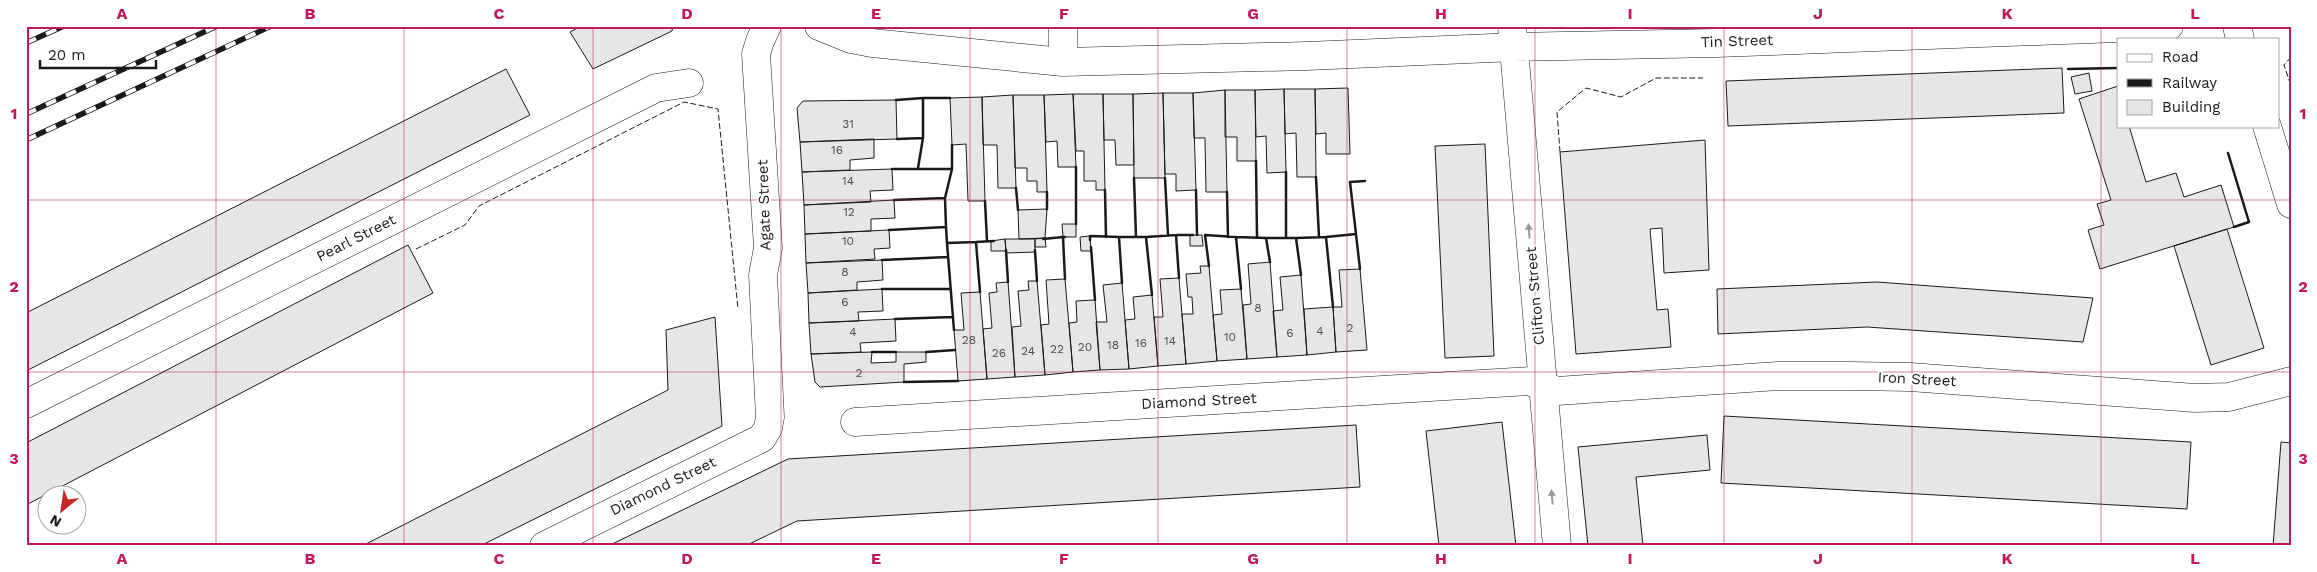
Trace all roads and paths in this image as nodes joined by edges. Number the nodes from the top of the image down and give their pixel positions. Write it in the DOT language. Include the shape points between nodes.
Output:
graph roads {
  1 [pos="767,26"];
  2 [pos="819,26"];
  3 [pos="1063,26"];
  4 [pos="2169,26"];
  5 [pos="1864,31"];
  6 [pos="1514,36"];
  7 [pos="1063,62"];
  8 [pos="689,83"];
  9 [pos="2268,128"];
  10 [pos="2291,204"];
  11 [pos="2291,381"];
  12 [pos="1543,386"];
  13 [pos="26,404"];
  14 [pos="770,417"];
  15 [pos="855,422"];
  16 [pos="544,546"];
  17 [pos="1557,546"];
  1 -- 14 [label="street, Agate Street" via="756,54 768,248 763,276"];
  2 -- 7 [label="street, Tin Street" via="851,39 872,43"];
  3 -- 7 [label="street"];
  4 -- 5 [label="street, Tin Street"];
  5 -- 6 [label="street, Tin Street" via="1717,42"];
  6 -- 7 [label="street, Tin Street" via="1307,56"];
  12 -- 6 [label="street, Clifton Street, one-way"];
  8 -- 13 [label="street, Pearl Street" via="656,88"];
  9 -- 10 [label="street"];
  11 -- 12 [label="street, Iron Street" via="2229,397 2195,398 1860,376 1778,376 1557,391"];
  12 -- 15 [label="street, Diamond Street" via="1529,381"];
  17 -- 12 [label="street, Clifton Street, one-way"];
  14 -- 16 [label="street, Diamond Street" via="762,438"];
}
